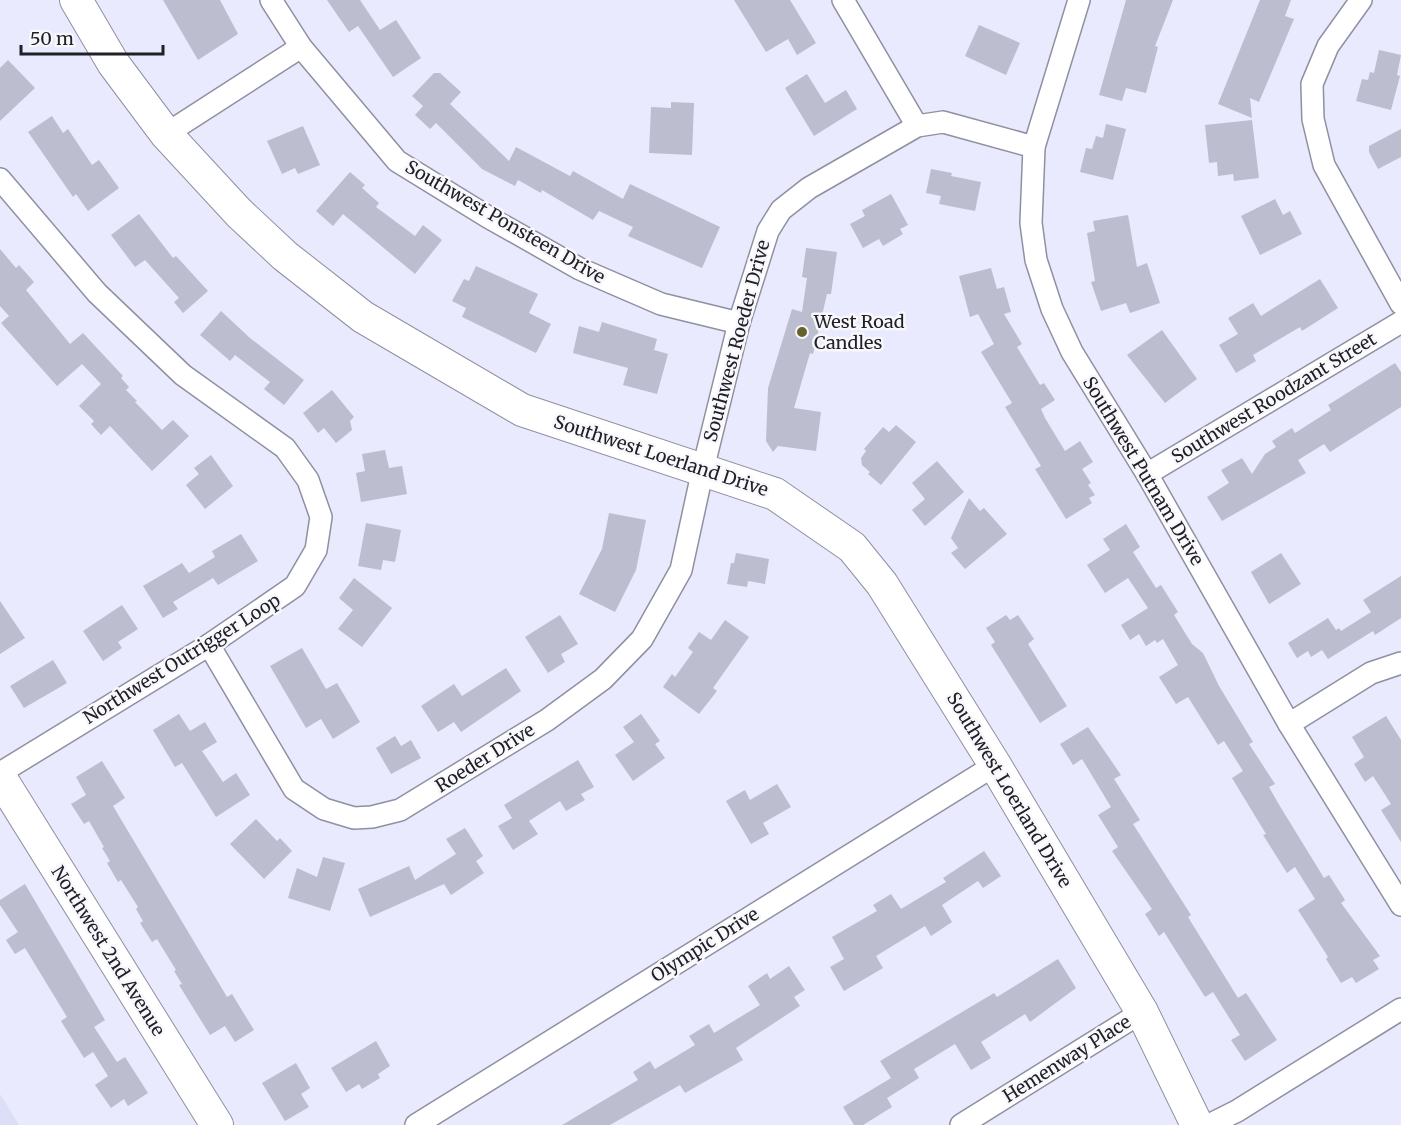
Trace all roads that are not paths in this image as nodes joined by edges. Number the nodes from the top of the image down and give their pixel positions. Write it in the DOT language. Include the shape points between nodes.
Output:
graph roads {
  1 [pos="75,0"];
  2 [pos="271,0"];
  3 [pos="843,0"];
  4 [pos="1079,0"];
  5 [pos="1361,0"];
  6 [pos="301,48"];
  7 [pos="917,126"];
  8 [pos="166,134"];
  9 [pos="1034,147"];
  10 [pos="0,178"];
  11 [pos="1401,304"];
  12 [pos="1401,322"];
  13 [pos="738,323"];
  14 [pos="702,469"];
  15 [pos="1147,474"];
  16 [pos="209,645"];
  17 [pos="1401,663"];
  18 [pos="1289,724"];
  19 [pos="995,765"];
  20 [pos="0,773"];
  21 [pos="0,777"];
  22 [pos="1401,905"];
  23 [pos="1401,1009"];
  24 [pos="1142,1012"];
  25 [pos="217,1125"];
  26 [pos="416,1125"];
  27 [pos="961,1125"];
  28 [pos="1197,1125"];
  29 [pos="1209,1125"];
  1 -- 8 [label="street, Southwest Loerland Drive" via="113,63"];
  2 -- 6 [label="street, Southwest Ponsteen Drive"];
  3 -- 7 [label="street"];
  4 -- 9 [label="street, Southwest Putnam Drive"];
  5 -- 11 [label="street" via="1328,46 1312,84 1313,119 1324,165"];
  6 -- 8 [label="street"];
  6 -- 13 [label="street, Southwest Ponsteen Drive" via="396,160 580,269 661,304"];
  7 -- 9 [label="street, Southwest Roeder Drive" via="943,122"];
  7 -- 13 [label="street, Southwest Roeder Drive" via="809,188 781,210 768,231"];
  8 -- 14 [label="street, Southwest Loerland Drive" via="285,256 363,317 522,410"];
  9 -- 15 [label="street, Southwest Putnam Drive" via="1031,223 1036,260 1052,309 1072,352"];
  10 -- 16 [label="street, Northwest Outrigger Loop" via="97,293 183,375 285,448 308,480 321,517 316,550 295,586"];
  12 -- 15 [label="street, Southwest Roodzant Street"];
  13 -- 14 [label="street, Southwest Roeder Drive"];
  14 -- 16 [label="street, Roeder Drive" via="681,570 642,639 603,679 547,720 400,810 354,818 324,808 294,789"];
  14 -- 19 [label="street, Southwest Loerland Drive" via="775,494 852,547 882,584"];
  15 -- 18 [label="street, Southwest Putnam Drive"];
  16 -- 20 [label="street, Northwest Outrigger Loop"];
  17 -- 18 [label="street" via="1371,673"];
  18 -- 22 [label="street, Southwest Putnam Drive"];
  19 -- 24 [label="street, Southwest Loerland Drive"];
  19 -- 26 [label="street, Olympic Drive"];
  21 -- 25 [label="street, Northwest 2nd Avenue"];
  23 -- 29 [label="street" via="1238,1111"];
  24 -- 27 [label="street, Hemenway Place"];
  24 -- 28 [label="street, Southwest Loerland Drive"];
}
